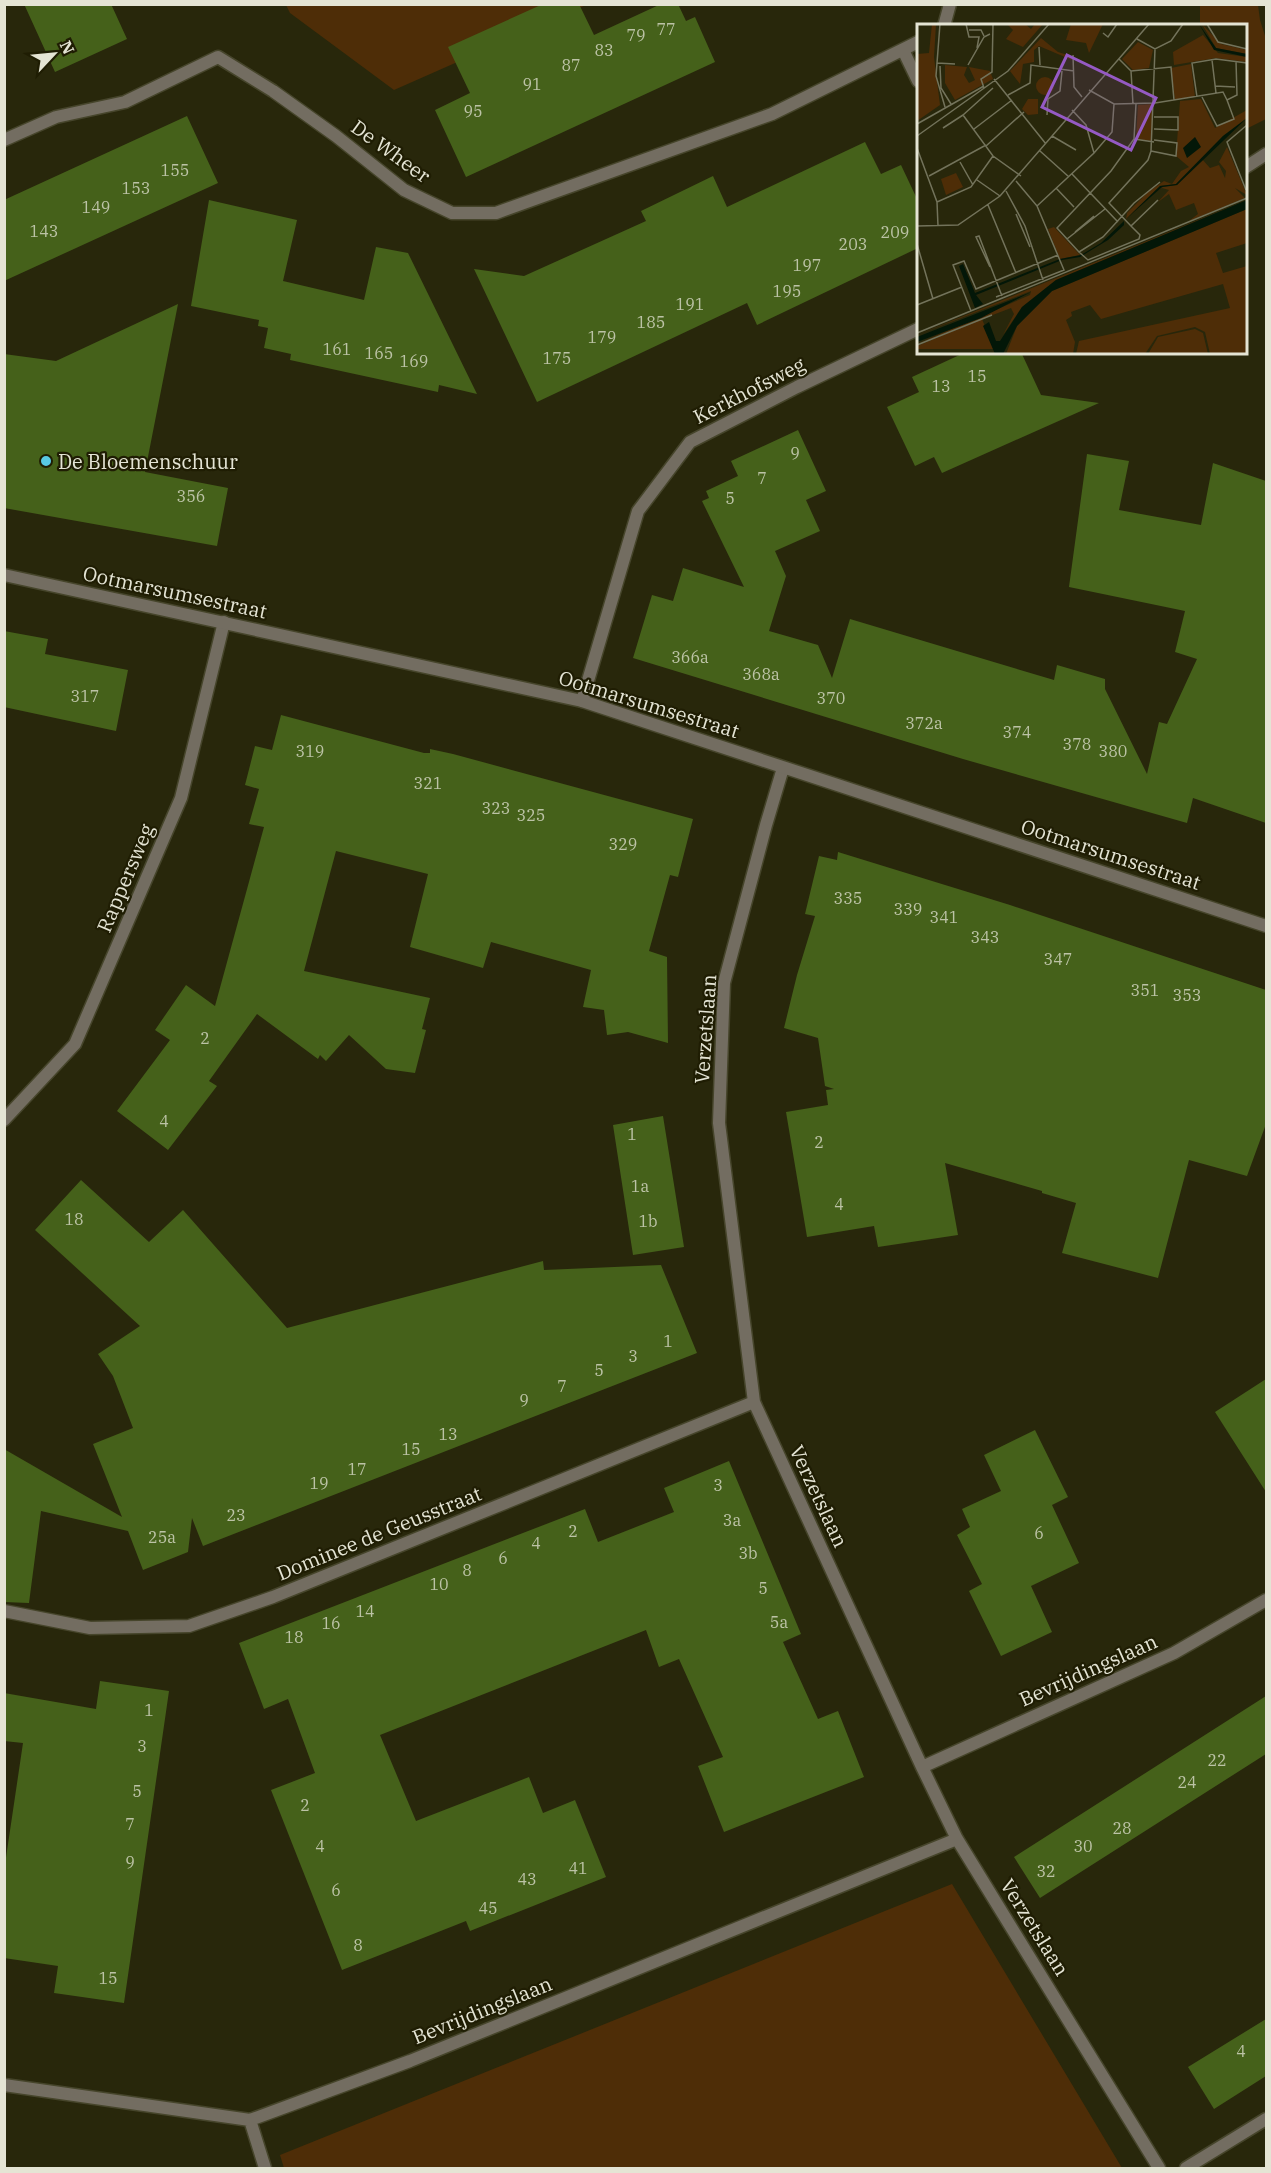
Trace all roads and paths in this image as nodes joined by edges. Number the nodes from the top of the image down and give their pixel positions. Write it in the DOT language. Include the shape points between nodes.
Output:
graph roads {
  1 [pos="950,4"];
  2 [pos="945,24"];
  3 [pos="917,43"];
  4 [pos="903,50"];
  5 [pos="917,79"];
  6 [pos="4,140"];
  7 [pos="1266,154"];
  8 [pos="1247,166"];
  9 [pos="917,329"];
  10 [pos="4,575"];
  11 [pos="224,622"];
  12 [pos="582,701"];
  13 [pos="783,768"];
  14 [pos="1266,926"];
  15 [pos="4,1120"];
  16 [pos="754,1402"];
  17 [pos="1266,1600"];
  18 [pos="4,1611"];
  19 [pos="922,1767"];
  20 [pos="957,1839"];
  21 [pos="4,2085"];
  22 [pos="1266,2119"];
  23 [pos="250,2120"];
  24 [pos="265,2169"];
  25 [pos="1159,2169"];
  26 [pos="1186,2169"];
  1 -- 2 [label="street"];
  3 -- 4 [label="street, De Wheer"];
  4 -- 5 [label="street"];
  4 -- 6 [label="street, De Wheer" via="772,114 496,213 452,213 404,190 336,136 218,57 125,102 56,117"];
  7 -- 8 [label="street"];
  9 -- 12 [label="street, Kerkhofsweg" via="690,442 639,512"];
  10 -- 11 [label="street, Ootmarsumsestraat"];
  11 -- 12 [label="street, Ootmarsumsestraat"];
  11 -- 15 [label="street, Rappersweg" via="181,798 75,1044"];
  12 -- 13 [label="street, Ootmarsumsestraat"];
  13 -- 14 [label="street, Ootmarsumsestraat"];
  13 -- 16 [label="street, Verzetslaan" via="724,983 719,1123"];
  16 -- 18 [label="street, Dominee de Geusstraat" via="273,1597 189,1626 90,1628"];
  16 -- 19 [label="street, Verzetslaan"];
  17 -- 19 [label="street, Bevrijdingslaan" via="1174,1653"];
  19 -- 20 [label="street, Verzetslaan"];
  20 -- 23 [label="street, Bevrijdingslaan" via="421,2056"];
  20 -- 25 [label="street, Verzetslaan"];
  21 -- 23 [label="street, Bevrijdingslaan"];
  22 -- 26 [label="street"];
  23 -- 24 [label="street"];
}
